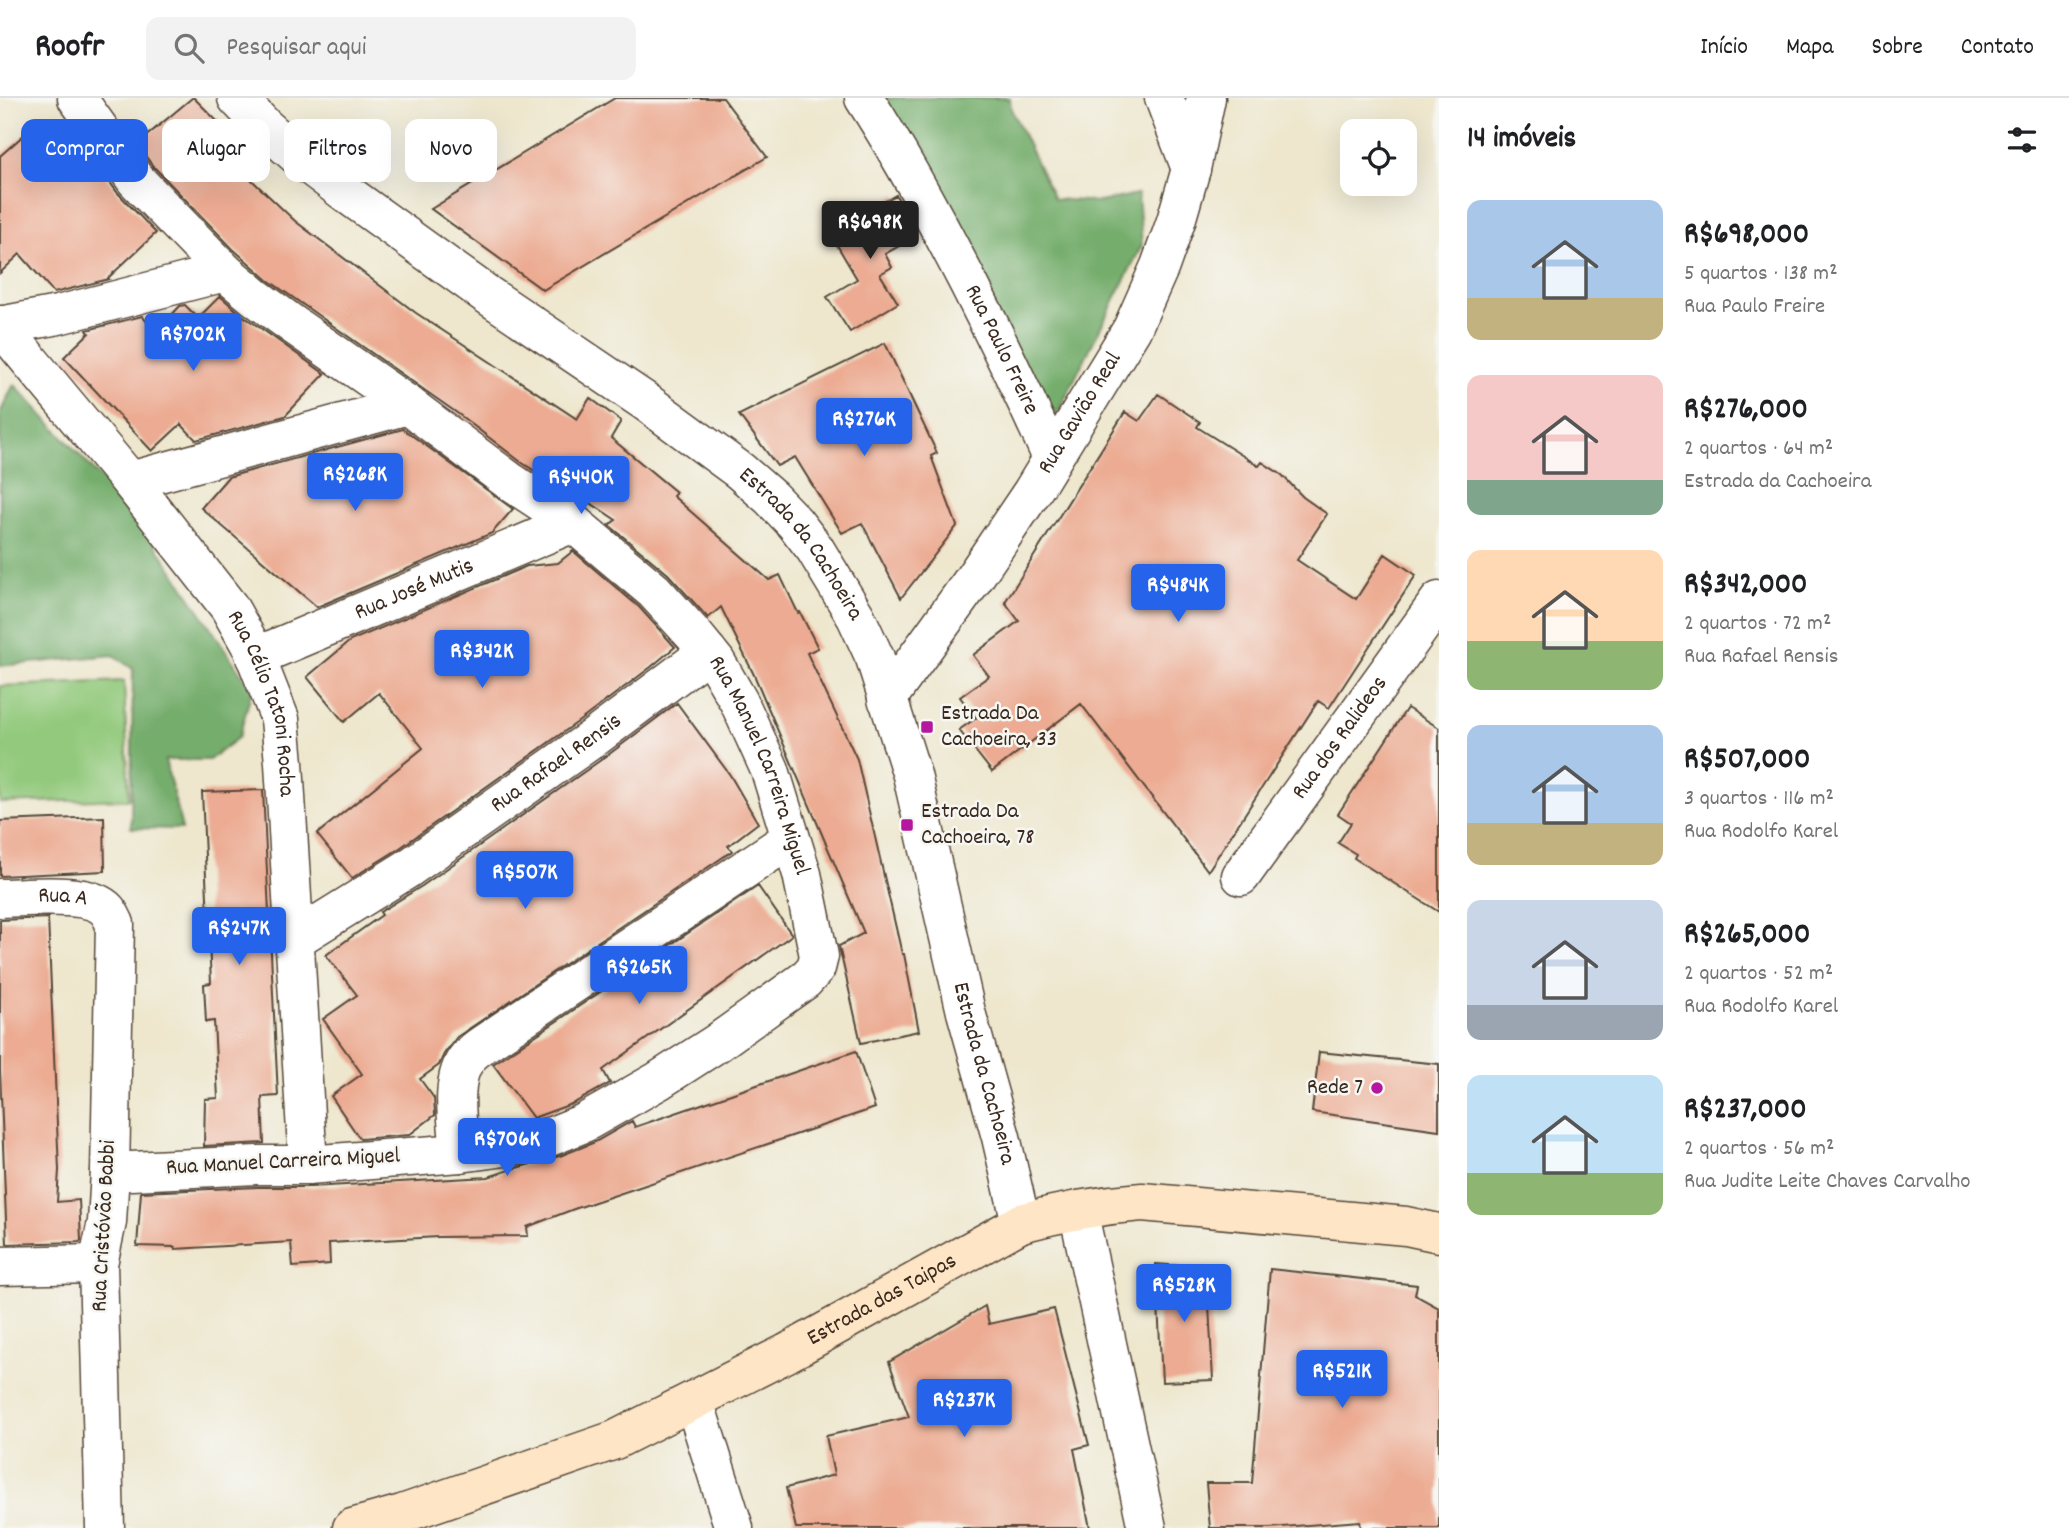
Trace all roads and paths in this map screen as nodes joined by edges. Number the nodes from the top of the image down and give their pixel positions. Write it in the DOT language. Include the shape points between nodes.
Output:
graph roads {
  1 [pos="77,98"];
  2 [pos="237,98"];
  3 [pos="864,98"];
  4 [pos="1164,98"];
  5 [pos="1206,98"];
  6 [pos="1191,169"];
  7 [pos="225,272"];
  8 [pos="0,326"];
  9 [pos="408,405"];
  10 [pos="1052,458"];
  11 [pos="130,481"];
  12 [pos="573,523"];
  13 [pos="1439,601"];
  14 [pos="708,652"];
  15 [pos="255,657"];
  16 [pos="887,699"];
  17 [pos="790,838"];
  18 [pos="1241,876"];
  19 [pos="0,898"];
  20 [pos="115,924"];
  21 [pos="295,939"];
  22 [pos="460,1153"];
  23 [pos="308,1165"];
  24 [pos="110,1172"];
  25 [pos="1078,1210"];
  26 [pos="1021,1223"];
  27 [pos="1439,1233"];
  28 [pos="98,1264"];
  29 [pos="0,1266"];
  30 [pos="694,1401"];
  31 [pos="105,1528"];
  32 [pos="352,1528"];
  33 [pos="734,1528"];
  34 [pos="1147,1528"];
  1 -- 7 [label="street, Rua Manuel Carreira Miguel" via="135,179"];
  2 -- 16 [label="street, Estrada da Cachoeira" via="282,143 350,196 656,409 771,498 814,549 856,617"];
  3 -- 10 [label="street, Rua Paulo Freire" via="898,149 943,234 1022,388"];
  4 -- 6 [label="street"];
  5 -- 6 [label="street, Rua Gavião Real"];
  6 -- 10 [label="street, Rua Gavião Real" via="1160,266 1132,330"];
  7 -- 8 [label="street"];
  7 -- 9 [label="street, Rua Manuel Carreira Miguel"];
  8 -- 11 [label="street, Rua Célio Tatoni Rocha"];
  9 -- 11 [label="street"];
  9 -- 12 [label="street, Rua Manuel Carreira Miguel"];
  10 -- 16 [label="street, Rua Gavião Real" via="970,584"];
  11 -- 15 [label="street, Rua Célio Tatoni Rocha" via="210,579"];
  12 -- 14 [label="street, Rua Manuel Carreira Miguel" via="654,591"];
  12 -- 15 [label="street, Rua José Mutis"];
  13 -- 18 [label="street, Rua dos Ralideos"];
  14 -- 17 [label="street, Rua Manuel Carreira Miguel" via="739,702 770,770"];
  14 -- 21 [label="street, Rua Rafael Rensis" via="409,868"];
  15 -- 21 [label="street, Rua Célio Tatoni Rocha" via="280,719"];
  16 -- 26 [label="street, Estrada da Cachoeira" via="912,775 966,1012"];
  17 -- 22 [label="street" via="467,1057 455,1091"];
  17 -- 22 [label="street, Rua Manuel Carreira Miguel" via="819,956 805,980 708,1050 584,1123 512,1146"];
  19 -- 20 [label="street, Rua A" via="90,900 106,909"];
  20 -- 24 [label="street, Rua Cristóvão Babbi"];
  21 -- 23 [label="street, Rua Célio Tatoni Rocha"];
  22 -- 23 [label="street, Rua Manuel Carreira Miguel"];
  23 -- 24 [label="street, Rua Manuel Carreira Miguel"];
  24 -- 28 [label="street, Rua Cristóvão Babbi"];
  25 -- 26 [label="main road, Estrada das Taipas"];
  25 -- 27 [label="main road, Estrada das Taipas" via="1132,1202 1172,1203"];
  25 -- 34 [label="street"];
  26 -- 30 [label="main road, Estrada das Taipas"];
  28 -- 29 [label="street"];
  28 -- 31 [label="street, Rua Cristóvão Babbi"];
  30 -- 32 [label="main road, Estrada das Taipas" via="615,1440"];
  30 -- 33 [label="street"];
}
